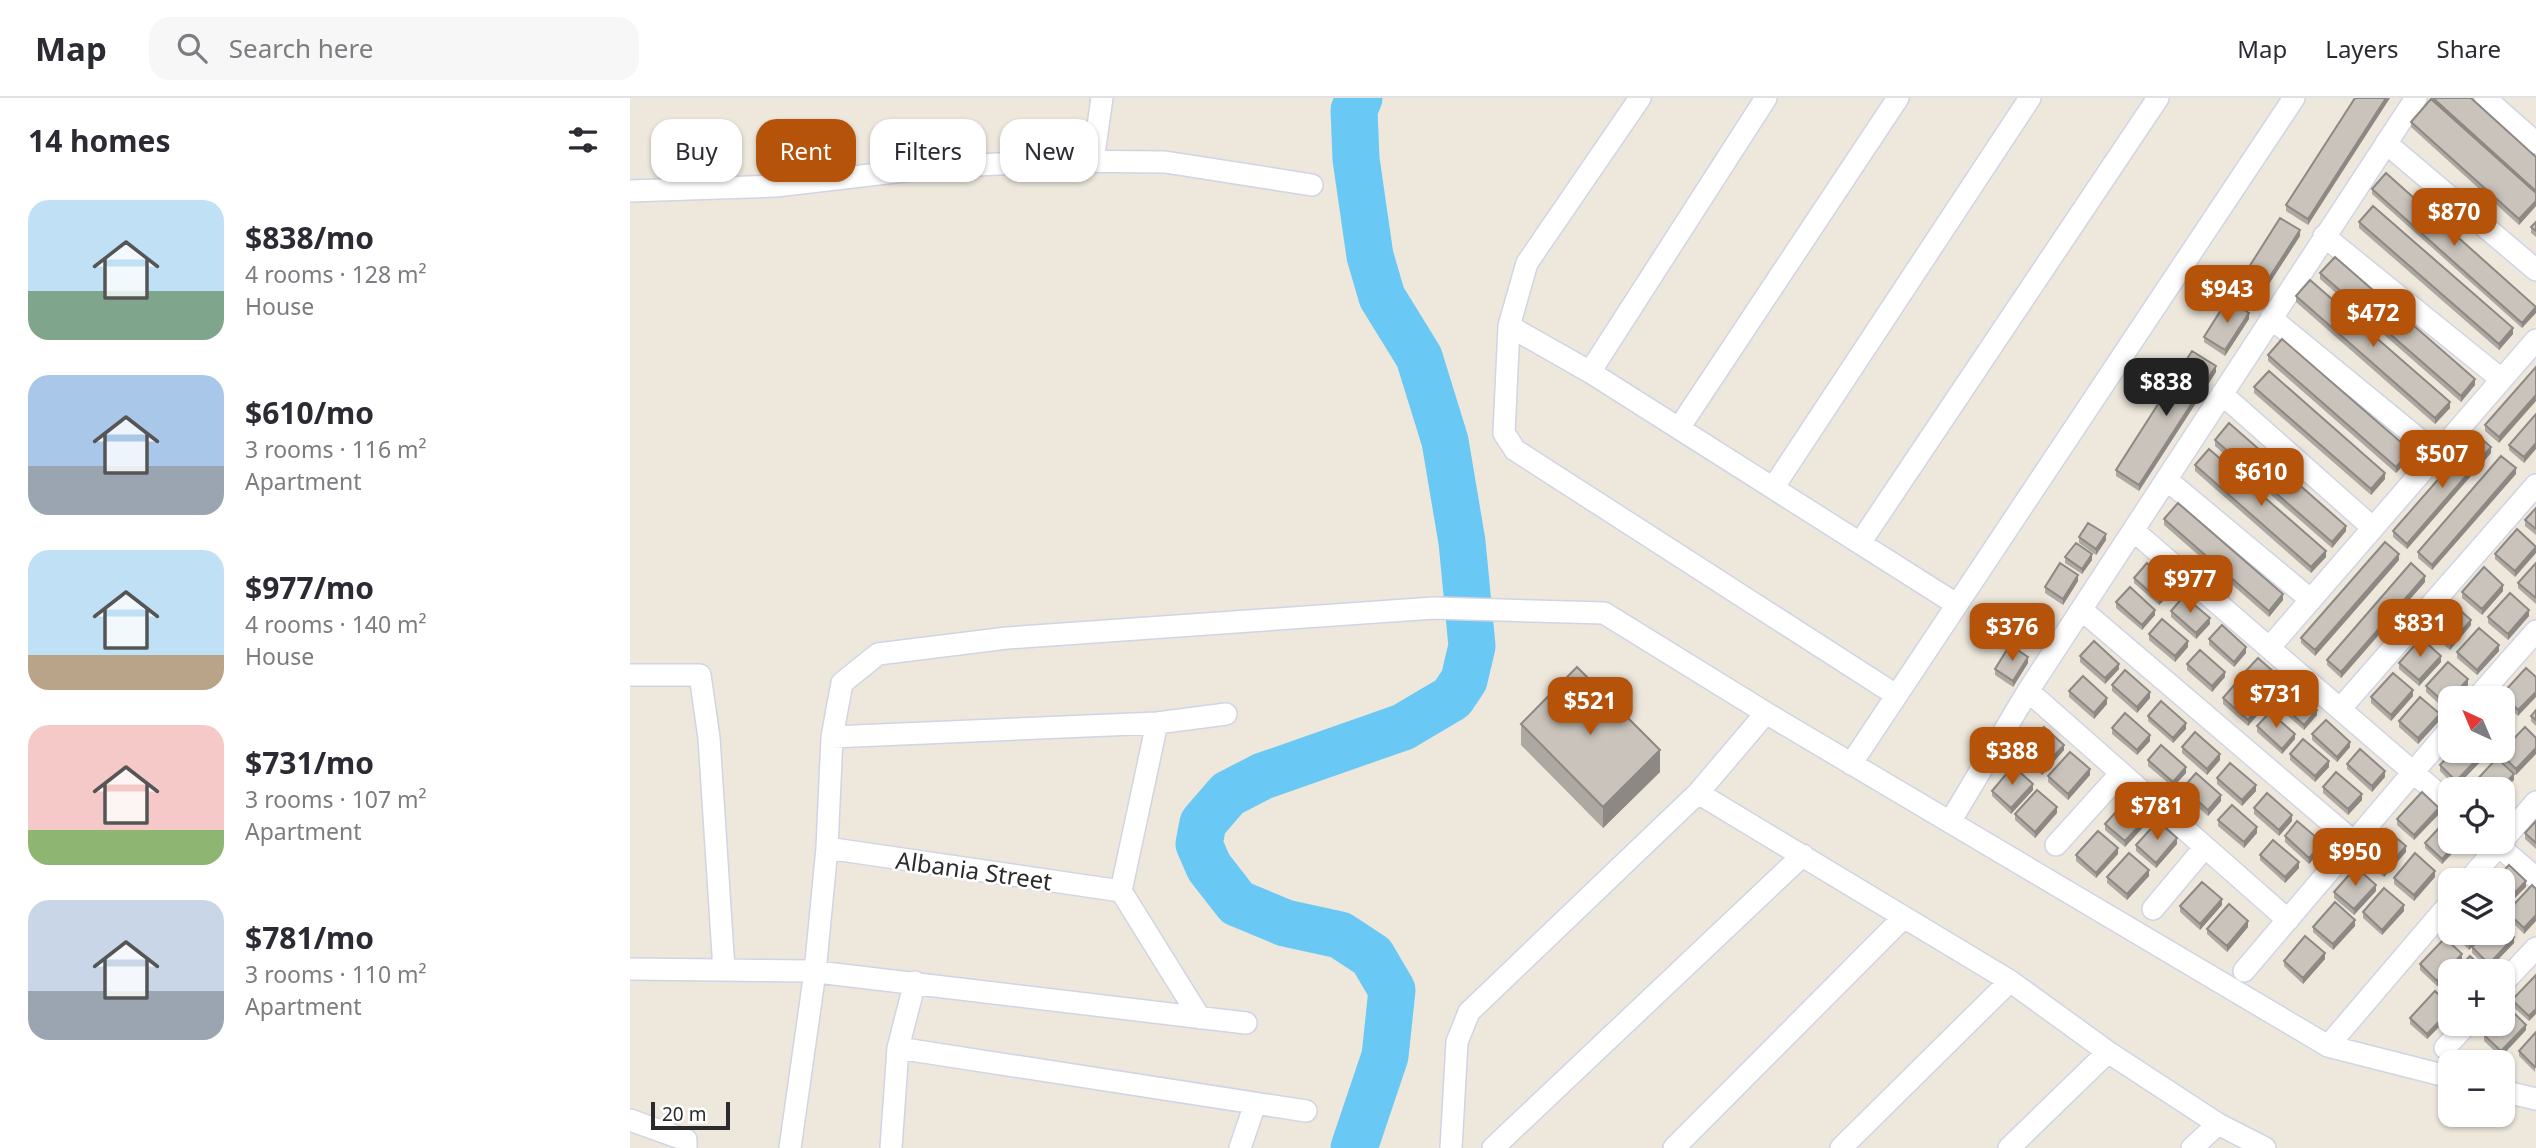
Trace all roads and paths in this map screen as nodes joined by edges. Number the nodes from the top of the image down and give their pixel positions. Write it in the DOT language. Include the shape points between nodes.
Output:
graph roads {
  1 [pos="1102,98"];
  2 [pos="1640,98"];
  3 [pos="1766,98"];
  4 [pos="1898,98"];
  5 [pos="2030,98"];
  6 [pos="2158,98"];
  7 [pos="2294,98"];
  8 [pos="2416,98"];
  9 [pos="2490,100"];
  10 [pos="1098,126"];
  11 [pos="2386,143"];
  12 [pos="2536,143"];
  13 [pos="1098,161"];
  14 [pos="1000,165"];
  15 [pos="1312,185"];
  16 [pos="630,191"];
  17 [pos="2324,236"];
  18 [pos="2536,271"];
  19 [pos="2272,317"];
  20 [pos="1509,326"];
  21 [pos="2536,340"];
  22 [pos="1590,372"];
  23 [pos="2501,379"];
  24 [pos="2222,394"];
  25 [pos="1679,428"];
  26 [pos="2437,454"];
  27 [pos="2167,480"];
  28 [pos="2536,485"];
  29 [pos="1773,488"];
  30 [pos="2373,528"];
  31 [pos="2134,531"];
  32 [pos="1860,543"];
  33 [pos="2311,600"];
  34 [pos="1956,604"];
  35 [pos="2082,610"];
  36 [pos="2536,631"];
  37 [pos="2269,648"];
  38 [pos="630,676"];
  39 [pos="2488,686"];
  40 [pos="2028,691"];
  41 [pos="1896,695"];
  42 [pos="2340,709"];
  43 [pos="1766,713"];
  44 [pos="1226,714"];
  45 [pos="1157,723"];
  46 [pos="832,737"];
  47 [pos="2438,743"];
  48 [pos="1851,764"];
  49 [pos="2413,772"];
  50 [pos="2122,773"];
  51 [pos="1698,793"];
  52 [pos="2438,794"];
  53 [pos="2536,802"];
  54 [pos="1950,822"];
  55 [pos="2515,825"];
  56 [pos="2354,842"];
  57 [pos="2056,845"];
  58 [pos="2205,846"];
  59 [pos="827,848"];
  60 [pos="2490,854"];
  61 [pos="2511,854"];
  62 [pos="1803,855"];
  63 [pos="2479,868"];
  64 [pos="2536,878"];
  65 [pos="1121,891"];
  66 [pos="2153,909"];
  67 [pos="1904,916"];
  68 [pos="2438,917"];
  69 [pos="2288,920"];
  70 [pos="2536,948"];
  71 [pos="630,970"];
  72 [pos="724,970"];
  73 [pos="2515,970"];
  74 [pos="2244,971"];
  75 [pos="815,972"];
  76 [pos="2010,981"];
  77 [pos="915,982"];
  78 [pos="1200,1018"];
  79 [pos="1246,1023"];
  80 [pos="2456,1036"];
  81 [pos="2328,1046"];
  82 [pos="898,1048"];
  83 [pos="2445,1048"];
  84 [pos="2108,1052"];
  85 [pos="2438,1074"];
  86 [pos="2515,1094"];
  87 [pos="2536,1100"];
  88 [pos="1255,1104"];
  89 [pos="1306,1111"];
  90 [pos="630,1120"];
  91 [pos="2218,1124"];
  92 [pos="686,1148"];
  93 [pos="790,1148"];
  94 [pos="891,1148"];
  95 [pos="1240,1148"];
  96 [pos="1451,1148"];
  97 [pos="1493,1148"];
  98 [pos="1674,1148"];
  99 [pos="1842,1148"];
  100 [pos="2009,1148"];
  101 [pos="2192,1148"];
  102 [pos="2265,1148"];
  1 -- 10 [label="street"];
  2 -- 20 [label="street" via="1527,263"];
  3 -- 22 [label="street"];
  4 -- 25 [label="street"];
  5 -- 29 [label="street"];
  6 -- 32 [label="street"];
  7 -- 34 [label="street"];
  8 -- 11 [label="street"];
  9 -- 12 [label="street"];
  11 -- 17 [label="street"];
  11 -- 18 [label="street"];
  13 -- 15 [label="street" via="1164,162"];
  14 -- 16 [label="street" via="938,167 776,186"];
  17 -- 19 [label="street"];
  17 -- 23 [label="street"];
  19 -- 24 [label="street"];
  19 -- 26 [label="street"];
  20 -- 22 [label="street"];
  20 -- 41 [label="street" via="1504,433 1515,450"];
  21 -- 23 [label="street"];
  22 -- 25 [label="street"];
  23 -- 26 [label="street"];
  24 -- 27 [label="street"];
  24 -- 30 [label="street"];
  25 -- 29 [label="street"];
  26 -- 30 [label="street"];
  27 -- 31 [label="street"];
  27 -- 33 [label="street"];
  28 -- 42 [label="street"];
  29 -- 32 [label="street"];
  30 -- 33 [label="street"];
  31 -- 35 [label="street"];
  31 -- 37 [label="street"];
  32 -- 34 [label="street"];
  33 -- 37 [label="street"];
  34 -- 41 [label="street"];
  35 -- 40 [label="street"];
  35 -- 56 [label="street"];
  36 -- 39 [label="street"];
  37 -- 42 [label="street"];
  38 -- 72 [label="street" via="700,675 709,738"];
  40 -- 50 [label="street"];
  40 -- 54 [label="street"];
  41 -- 48 [label="street"];
  42 -- 49 [label="street"];
  43 -- 46 [label="street" via="1604,613 1434,608 1007,638 877,654 842,683"];
  43 -- 48 [label="street"];
  43 -- 51 [label="street"];
  44 -- 45 [label="street"];
  45 -- 46 [label="street"];
  45 -- 65 [label="street"];
  46 -- 59 [label="street"];
  47 -- 49 [label="street"];
  48 -- 54 [label="street"];
  49 -- 52 [label="street"];
  49 -- 56 [label="street"];
  50 -- 57 [label="street"];
  50 -- 58 [label="street"];
  51 -- 62 [label="street"];
  51 -- 96 [label="street" via="1469,1012 1457,1042"];
  53 -- 55 [label="street"];
  54 -- 81 [label="street"];
  56 -- 69 [label="street"];
  58 -- 66 [label="street"];
  58 -- 69 [label="street"];
  59 -- 65 [label="street, Albania Street"];
  59 -- 75 [label="street"];
  60 -- 63 [label="street"];
  61 -- 64 [label="street"];
  62 -- 67 [label="street"];
  62 -- 97 [label="street"];
  65 -- 78 [label="street"];
  67 -- 76 [label="street"];
  67 -- 98 [label="street"];
  68 -- 81 [label="street"];
  69 -- 74 [label="street"];
  70 -- 73 [label="street"];
  71 -- 72 [label="street"];
  72 -- 75 [label="street"];
  75 -- 77 [label="street"];
  75 -- 93 [label="street"];
  76 -- 84 [label="street"];
  76 -- 99 [label="street"];
  77 -- 78 [label="street"];
  77 -- 82 [label="street"];
  78 -- 79 [label="street"];
  80 -- 83 [label="street"];
  81 -- 85 [label="street"];
  82 -- 88 [label="street"];
  82 -- 94 [label="street"];
  84 -- 91 [label="street"];
  84 -- 100 [label="street"];
  86 -- 87 [label="street"];
  88 -- 89 [label="street"];
  88 -- 95 [label="street"];
  90 -- 92 [label="street" via="686,1140"];
  91 -- 101 [label="street"];
  91 -- 102 [label="street"];
}
